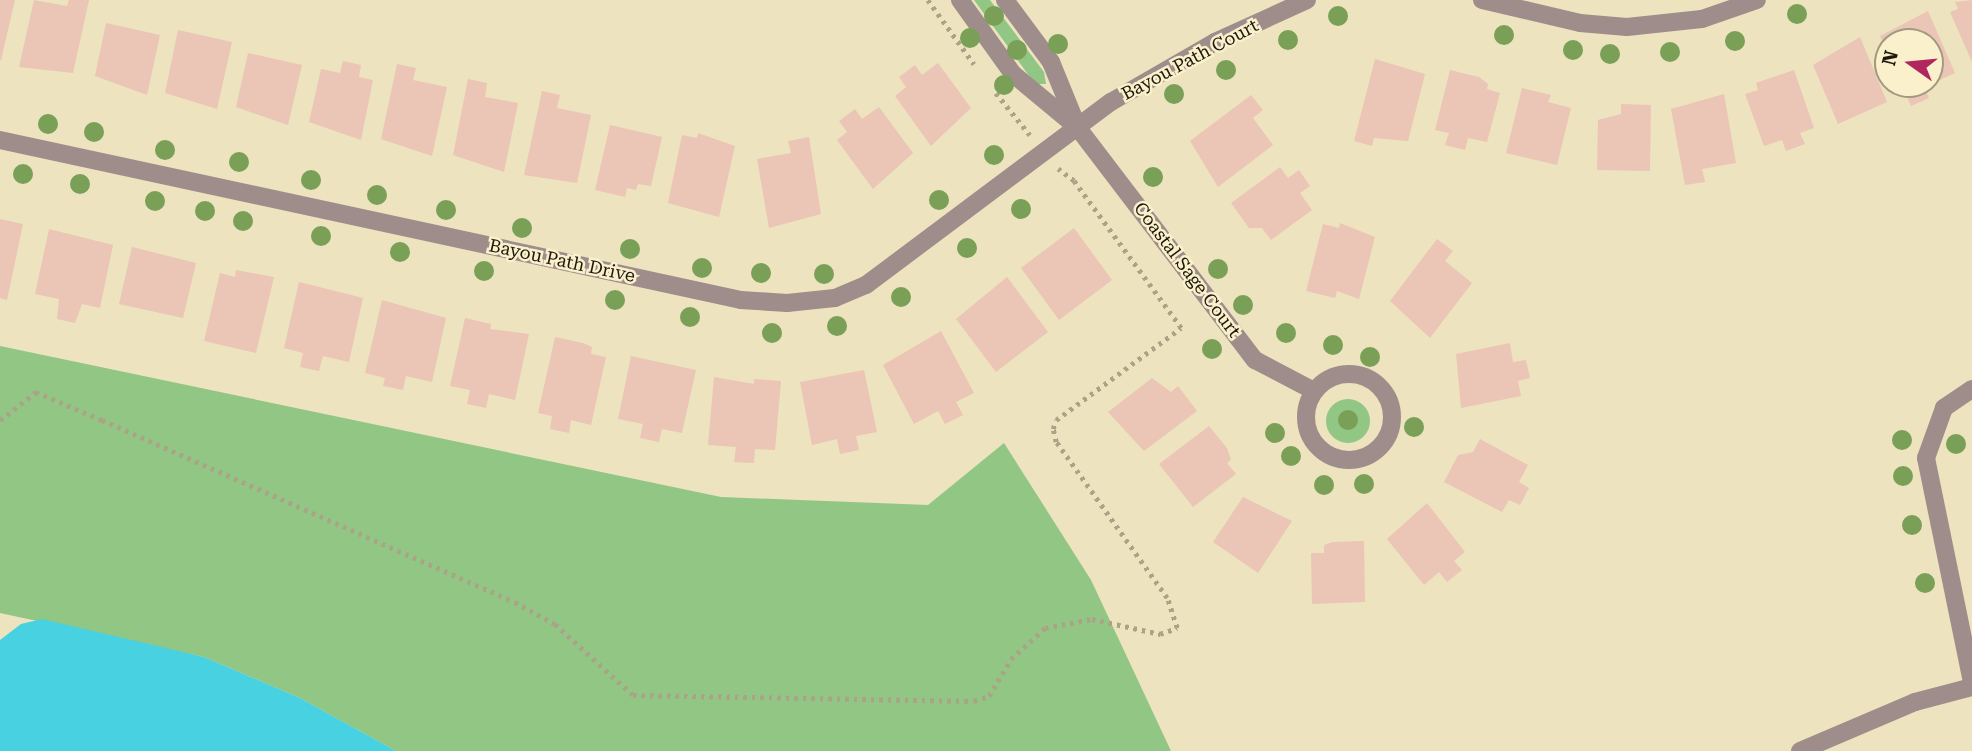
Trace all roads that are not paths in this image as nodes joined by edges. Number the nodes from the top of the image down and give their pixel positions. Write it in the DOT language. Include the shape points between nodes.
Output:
graph roads {
  1 [pos="960,0"];
  2 [pos="1005,0"];
  3 [pos="1307,0"];
  4 [pos="1757,0"];
  5 [pos="1488,1"];
  6 [pos="1078,128"];
  7 [pos="0,140"];
  8 [pos="1972,389"];
  9 [pos="1314,391"];
  10 [pos="1972,682"];
  11 [pos="1972,687"];
  12 [pos="1800,751"];
  1 -- 6 [label="street" via="1013,74"];
  2 -- 6 [label="street" via="1051,62"];
  3 -- 6 [label="street, Bayou Path Court" via="1215,42 1111,102"];
  4 -- 5 [label="street" via="1702,19 1627,27 1580,23"];
  6 -- 7 [label="street, Bayou Path Drive" via="866,285 835,298 786,303 728,297"];
  6 -- 9 [label="street, Coastal Sage Court" via="1255,360"];
  8 -- 10 [label="street" via="1944,408 1926,458"];
  9 -- 9 [label="street" via="1307,430 1323,453 1349,461 1374,453 1384,443 1393,414 1381,387 1354,373 1325,380"];
  11 -- 12 [label="street" via="1915,702"];
}
